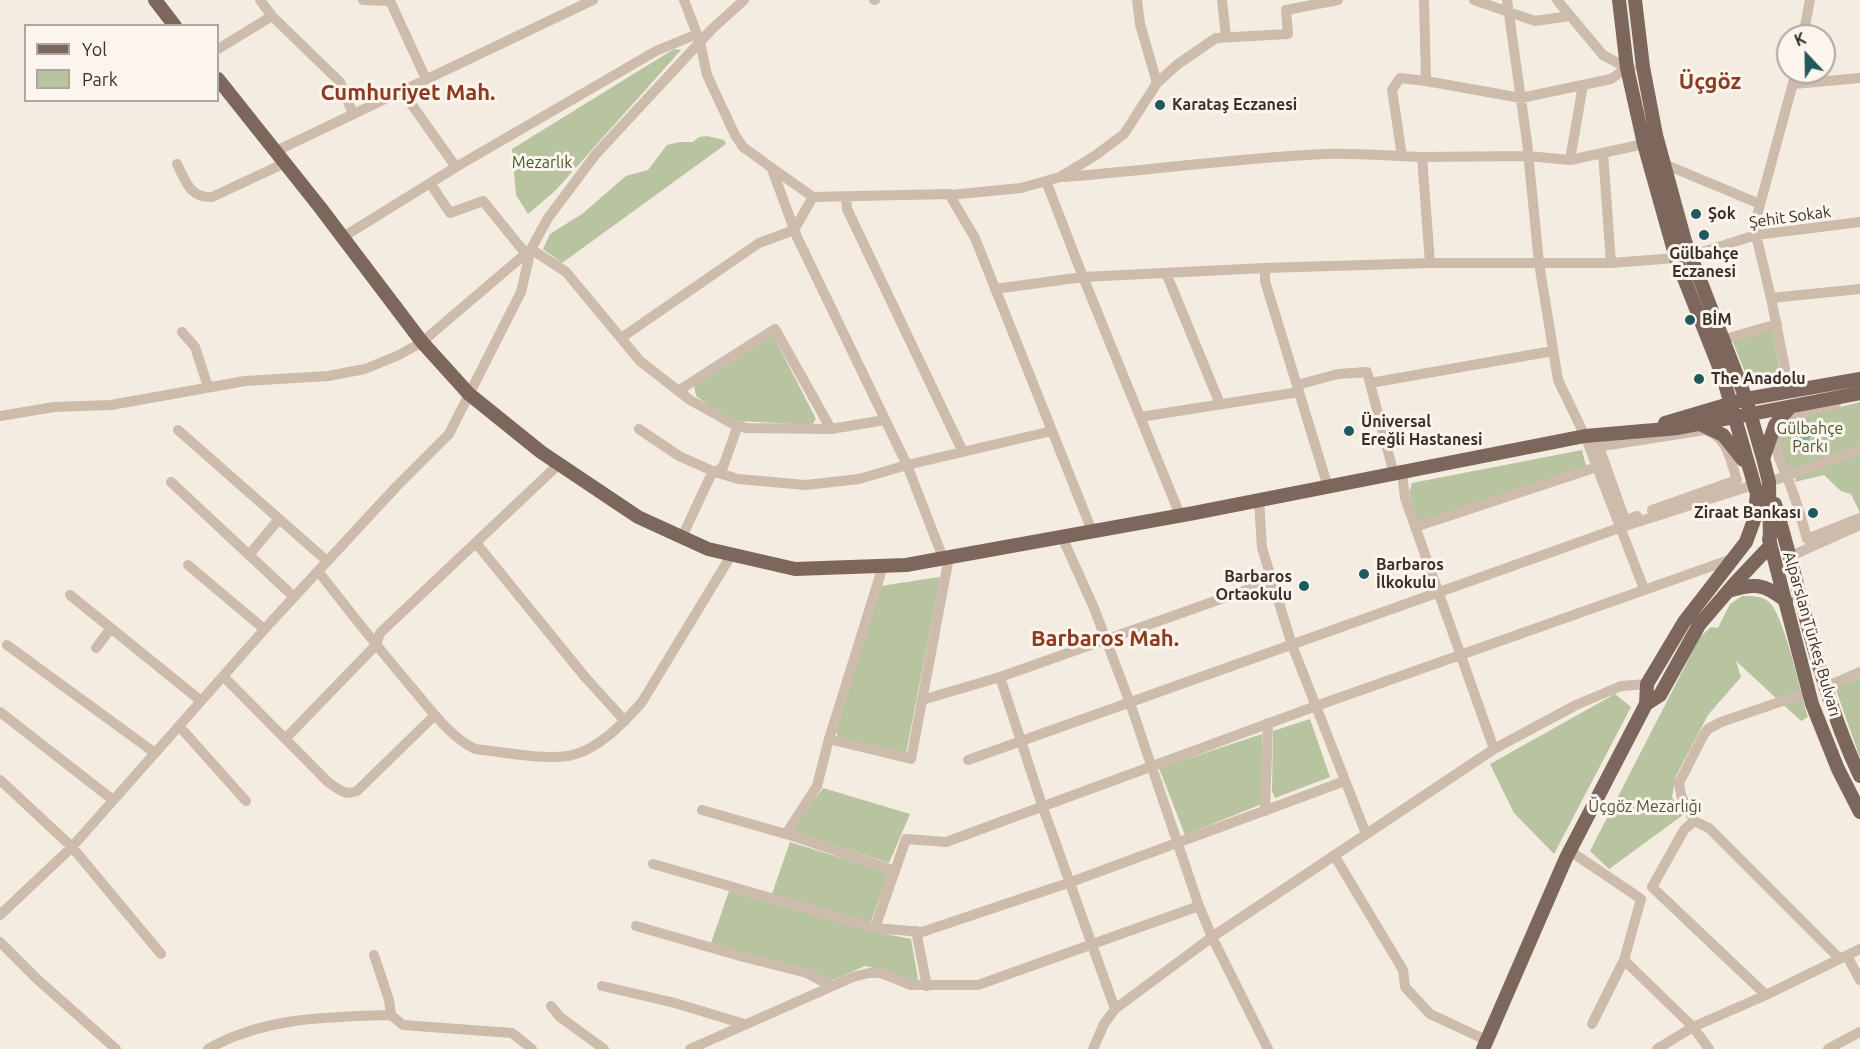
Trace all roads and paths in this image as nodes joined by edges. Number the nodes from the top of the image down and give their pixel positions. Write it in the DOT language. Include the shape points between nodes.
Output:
graph roads {
  1 [pos="155,0"];
  2 [pos="260,0"];
  3 [pos="363,0"];
  4 [pos="684,0"];
  5 [pos="744,0"];
  6 [pos="1137,0"];
  7 [pos="1222,0"];
  8 [pos="1338,0"];
  9 [pos="1424,0"];
  10 [pos="1474,0"];
  11 [pos="1557,0"];
  12 [pos="1619,0"];
  13 [pos="1635,0"];
  14 [pos="1810,0"];
  15 [pos="395,1"];
  16 [pos="590,1"];
  17 [pos="1286,5"];
  18 [pos="1507,6"];
  19 [pos="272,16"];
  20 [pos="1570,16"];
  21 [pos="173,24"];
  22 [pos="1805,24"];
  23 [pos="1226,37"];
  24 [pos="699,38"];
  25 [pos="219,48"];
  26 [pos="1643,67"];
  27 [pos="1627,68"];
  28 [pos="1860,78"];
  29 [pos="219,80"];
  30 [pos="426,80"];
  31 [pos="1836,80"];
  32 [pos="1426,81"];
  33 [pos="1157,83"];
  34 [pos="1794,84"];
  35 [pos="1583,85"];
  36 [pos="402,91"];
  37 [pos="1521,98"];
  38 [pos="353,114"];
  39 [pos="1644,144"];
  40 [pos="276,151"];
  41 [pos="1603,153"];
  42 [pos="1402,156"];
  43 [pos="1528,156"];
  44 [pos="1422,157"];
  45 [pos="1570,160"];
  46 [pos="285,163"];
  47 [pos="177,164"];
  48 [pos="1664,164"];
  49 [pos="456,167"];
  50 [pos="772,168"];
  51 [pos="1060,177"];
  52 [pos="1046,181"];
  53 [pos="430,183"];
  54 [pos="950,195"];
  55 [pos="813,197"];
  56 [pos="846,197"];
  57 [pos="1760,204"];
  58 [pos="1860,222"];
  59 [pos="794,230"];
  60 [pos="1756,235"];
  61 [pos="343,237"];
  62 [pos="528,251"];
  63 [pos="1683,257"];
  64 [pos="1539,262"];
  65 [pos="1431,263"];
  66 [pos="1611,263"];
  67 [pos="1266,268"];
  68 [pos="1167,273"];
  69 [pos="1083,277"];
  70 [pos="995,289"];
  71 [pos="1860,289"];
  72 [pos="1771,298"];
  73 [pos="1777,324"];
  74 [pos="182,332"];
  75 [pos="621,338"];
  76 [pos="1722,340"];
  77 [pos="422,342"];
  78 [pos="1553,351"];
  79 [pos="1730,376"];
  80 [pos="1860,379"];
  81 [pos="1370,383"];
  82 [pos="208,387"];
  83 [pos="1298,389"];
  84 [pos="678,391"];
  85 [pos="1790,393"];
  86 [pos="1860,393"];
  87 [pos="469,394"];
  88 [pos="1775,395"];
  89 [pos="1746,399"];
  90 [pos="1860,399"];
  91 [pos="1220,404"];
  92 [pos="1790,407"];
  93 [pos="1733,410"];
  94 [pos="1750,414"];
  95 [pos="0,416"];
  96 [pos="1140,417"];
  97 [pos="1702,418"];
  98 [pos="885,420"];
  99 [pos="738,425"];
  100 [pos="639,429"];
  101 [pos="831,429"];
  102 [pos="178,430"];
  103 [pos="1052,431"];
  104 [pos="1591,444"];
  105 [pos="1860,450"];
  106 [pos="963,452"];
  107 [pos="1763,458"];
  108 [pos="559,464"];
  109 [pos="907,465"];
  110 [pos="1597,467"];
  111 [pos="1749,468"];
  112 [pos="715,472"];
  113 [pos="1398,473"];
  114 [pos="1786,477"];
  115 [pos="171,482"];
  116 [pos="1769,482"];
  117 [pos="1328,487"];
  118 [pos="1755,489"];
  119 [pos="1259,500"];
  120 [pos="1180,515"];
  121 [pos="1860,518"];
  122 [pos="279,519"];
  123 [pos="1860,525"];
  124 [pos="1415,527"];
  125 [pos="1620,528"];
  126 [pos="1092,531"];
  127 [pos="682,537"];
  128 [pos="1062,537"];
  129 [pos="476,543"];
  130 [pos="1770,546"];
  131 [pos="732,554"];
  132 [pos="249,555"];
  133 [pos="1791,556"];
  134 [pos="946,558"];
  135 [pos="1732,559"];
  136 [pos="327,561"];
  137 [pos="188,565"];
  138 [pos="883,566"];
  139 [pos="318,571"];
  140 [pos="1272,581"];
  141 [pos="1644,589"];
  142 [pos="1728,591"];
  143 [pos="1438,592"];
  144 [pos="70,595"];
  145 [pos="294,597"];
  146 [pos="1786,601"];
  147 [pos="111,628"];
  148 [pos="264,629"];
  149 [pos="1107,639"];
  150 [pos="7,645"];
  151 [pos="376,645"];
  152 [pos="1292,645"];
  153 [pos="96,648"];
  154 [pos="1461,655"];
  155 [pos="1860,672"];
  156 [pos="223,676"];
  157 [pos="1000,677"];
  158 [pos="1647,684"];
  159 [pos="1825,687"];
  160 [pos="1809,692"];
  161 [pos="922,700"];
  162 [pos="201,701"];
  163 [pos="1130,703"];
  164 [pos="1646,704"];
  165 [pos="1316,706"];
  166 [pos="0,712"];
  167 [pos="435,715"];
  168 [pos="625,721"];
  169 [pos="1268,723"];
  170 [pos="179,726"];
  171 [pos="285,739"];
  172 [pos="829,739"];
  173 [pos="1020,742"];
  174 [pos="1494,749"];
  175 [pos="155,753"];
  176 [pos="968,760"];
  177 [pos="1150,766"];
  178 [pos="1860,776"];
  179 [pos="0,780"];
  180 [pos="1345,781"];
  181 [pos="113,800"];
  182 [pos="246,801"];
  183 [pos="1042,805"];
  184 [pos="702,810"];
  185 [pos="1265,811"];
  186 [pos="1860,812"];
  187 [pos="1694,821"];
  188 [pos="786,834"];
  189 [pos="1366,834"];
  190 [pos="1179,843"];
  191 [pos="72,847"];
  192 [pos="1570,851"];
  193 [pos="1334,855"];
  194 [pos="653,864"];
  195 [pos="895,871"];
  196 [pos="1071,882"];
  197 [pos="1653,888"];
  198 [pos="1641,899"];
  199 [pos="1199,906"];
  200 [pos="0,915"];
  201 [pos="636,926"];
  202 [pos="875,928"];
  203 [pos="916,931"];
  204 [pos="1212,937"];
  205 [pos="0,942"];
  206 [pos="1091,943"];
  207 [pos="1860,949"];
  208 [pos="161,954"];
  209 [pos="374,955"];
  210 [pos="1843,957"];
  211 [pos="1624,960"];
  212 [pos="1860,980"];
  213 [pos="602,986"];
  214 [pos="831,986"];
  215 [pos="927,986"];
  216 [pos="1766,995"];
  217 [pos="551,1006"];
  218 [pos="1114,1009"];
  219 [pos="391,1015"];
  220 [pos="744,1024"];
  221 [pos="1592,1024"];
  222 [pos="1693,1027"];
  223 [pos="1860,1032"];
  224 [pos="1484,1045"];
  225 [pos="116,1049"];
  226 [pos="208,1049"];
  227 [pos="532,1049"];
  228 [pos="604,1049"];
  229 [pos="690,1049"];
  230 [pos="1093,1049"];
  231 [pos="1268,1049"];
  232 [pos="1657,1049"];
  233 [pos="1709,1049"];
  234 [pos="1828,1049"];
  1 -- 21 [label="main road"];
  2 -- 19 [label="street"];
  3 -- 15 [label="street"];
  4 -- 24 [label="street"];
  5 -- 24 [label="street"];
  6 -- 33 [label="street"];
  7 -- 23 [label="street"];
  8 -- 17 [label="street"];
  9 -- 32 [label="street"];
  10 -- 18 [label="street"];
  11 -- 20 [label="street"];
  12 -- 27 [label="main road"];
  13 -- 26 [label="main road"];
  14 -- 22 [label="street"];
  15 -- 30 [label="street"];
  16 -- 30 [label="street"];
  17 -- 23 [label="street" via="1288,34"];
  18 -- 20 [label="street" via="1535,21"];
  18 -- 37 [label="street"];
  19 -- 25 [label="street"];
  19 -- 38 [label="street" via="339,82"];
  20 -- 27 [label="street" via="1603,55"];
  23 -- 33 [label="street" via="1203,46"];
  24 -- 49 [label="street" via="656,51"];
  24 -- 50 [label="street" via="708,75 735,135 743,147"];
  24 -- 62 [label="street" via="596,154"];
  26 -- 27 [label="street"];
  26 -- 48 [label="main road"];
  27 -- 35 [label="street" via="1611,79"];
  27 -- 39 [label="main road"];
  28 -- 31 [label="street"];
  29 -- 40 [label="main road"];
  30 -- 36 [label="street"];
  32 -- 37 [label="street"];
  32 -- 42 [label="street" via="1400,78 1392,90"];
  33 -- 51 [label="street" via="1124,134"];
  34 -- 57 [label="street"];
  35 -- 37 [label="street"];
  35 -- 45 [label="street"];
  36 -- 38 [label="street"];
  36 -- 49 [label="street"];
  37 -- 43 [label="street"];
  38 -- 40 [label="street"];
  39 -- 41 [label="street"];
  39 -- 63 [label="main road"];
  40 -- 46 [label="main road"];
  41 -- 45 [label="street"];
  41 -- 66 [label="street"];
  42 -- 44 [label="street"];
  42 -- 51 [label="street" via="1264,157"];
  43 -- 44 [label="street"];
  43 -- 45 [label="street"];
  43 -- 64 [label="street"];
  44 -- 65 [label="street"];
  46 -- 47 [label="street" via="212,197 193,192"];
  46 -- 61 [label="main road"];
  48 -- 57 [label="street"];
  48 -- 63 [label="main road"];
  49 -- 53 [label="street"];
  50 -- 55 [label="street"];
  50 -- 59 [label="street"];
  51 -- 52 [label="street"];
  52 -- 54 [label="street" via="1021,188"];
  52 -- 69 [label="street"];
  53 -- 61 [label="street"];
  53 -- 62 [label="street" via="450,213 483,201"];
  54 -- 56 [label="street"];
  54 -- 70 [label="street" via="975,238"];
  55 -- 56 [label="street"];
  55 -- 59 [label="street"];
  56 -- 106 [label="street" via="847,209"];
  57 -- 60 [label="street"];
  58 -- 60 [label="street, Şehit Sokak"];
  59 -- 75 [label="street" via="759,243"];
  59 -- 98 [label="street"];
  60 -- 63 [label="street, Şehit Sokak"];
  60 -- 72 [label="street"];
  61 -- 77 [label="main road"];
  62 -- 75 [label="street" via="566,272"];
  62 -- 77 [label="street"];
  62 -- 87 [label="street" via="521,292"];
  63 -- 66 [label="street, Şehit Sokak"];
  63 -- 76 [label="main road"];
  63 -- 79 [label="main road"];
  64 -- 65 [label="street, Şehit Sokak"];
  64 -- 66 [label="street, Şehit Sokak"];
  64 -- 78 [label="street"];
  65 -- 67 [label="street, Şehit Sokak"];
  67 -- 68 [label="street, Şehit Sokak"];
  67 -- 83 [label="street" via="1265,281"];
  68 -- 69 [label="street, Şehit Sokak"];
  68 -- 91 [label="street"];
  69 -- 70 [label="street, Şehit Sokak"];
  69 -- 96 [label="street"];
  70 -- 103 [label="street"];
  71 -- 72 [label="street"];
  72 -- 73 [label="street"];
  73 -- 76 [label="street"];
  73 -- 85 [label="street"];
  74 -- 82 [label="street" via="195,347"];
  75 -- 84 [label="street" via="640,361"];
  76 -- 79 [label="main road"];
  77 -- 82 [label="street" via="365,369"];
  77 -- 87 [label="main road"];
  78 -- 81 [label="street"];
  78 -- 104 [label="street" via="1558,380"];
  79 -- 88 [label="main road"];
  79 -- 89 [label="main road"];
  79 -- 93 [label="main road, Alparslan Türkeş Bulvarı"];
  79 -- 97 [label="main road"];
  80 -- 85 [label="main road"];
  81 -- 83 [label="street" via="1367,372 1338,374"];
  81 -- 113 [label="street"];
  82 -- 95 [label="street" via="111,405 54,406"];
  83 -- 91 [label="street"];
  83 -- 117 [label="street"];
  84 -- 99 [label="street"];
  84 -- 101 [label="street" via="775,328"];
  85 -- 88 [label="main road"];
  86 -- 92 [label="main road"];
  87 -- 108 [label="main road"];
  87 -- 136 [label="street" via="449,434"];
  88 -- 89 [label="main road"];
  89 -- 93 [label="main road"];
  89 -- 94 [label="main road"];
  90 -- 114 [label="street" via="1804,411 1785,423 1776,442"];
  91 -- 96 [label="street"];
  92 -- 94 [label="main road"];
  92 -- 107 [label="main road" via="1774,425"];
  93 -- 94 [label="main road"];
  93 -- 97 [label="main road"];
  93 -- 111 [label="main road, Alparslan Türkeş Bulvarı"];
  94 -- 107 [label="main road"];
  96 -- 120 [label="street"];
  97 -- 104 [label="main road" via="1678,428 1643,430"];
  97 -- 111 [label="main road" via="1728,439"];
  98 -- 101 [label="street"];
  98 -- 109 [label="street"];
  99 -- 101 [label="street"];
  99 -- 112 [label="street" via="723,467"];
  100 -- 112 [label="street" via="679,456"];
  102 -- 122 [label="street"];
  103 -- 106 [label="street"];
  103 -- 126 [label="street"];
  104 -- 104 [label="street" via="1705,430 1723,441 1737,480 1624,520"];
  104 -- 110 [label="street"];
  104 -- 113 [label="main road"];
  105 -- 114 [label="street"];
  106 -- 109 [label="street"];
  107 -- 116 [label="main road"];
  108 -- 127 [label="main road" via="638,517"];
  108 -- 129 [label="street"];
  109 -- 112 [label="street" via="859,479 806,485 738,479"];
  109 -- 134 [label="street"];
  110 -- 124 [label="street"];
  110 -- 125 [label="street"];
  111 -- 118 [label="main road, Alparslan Türkeş Bulvarı"];
  112 -- 127 [label="street"];
  113 -- 117 [label="main road"];
  113 -- 124 [label="street"];
  114 -- 116 [label="street"];
  114 -- 121 [label="street" via="1807,539"];
  115 -- 132 [label="street"];
  116 -- 130 [label="main road"];
  116 -- 133 [label="main road, Alparslan Türkeş Bulvarı"];
  117 -- 119 [label="main road"];
  118 -- 125 [label="street"];
  118 -- 130 [label="main road, Alparslan Türkeş Bulvarı"];
  118 -- 135 [label="main road" via="1754,520 1746,543"];
  119 -- 120 [label="main road"];
  119 -- 140 [label="street" via="1262,548"];
  120 -- 126 [label="main road"];
  122 -- 132 [label="street"];
  122 -- 136 [label="street"];
  123 -- 133 [label="street"];
  124 -- 143 [label="street"];
  125 -- 141 [label="street"];
  125 -- 143 [label="street"];
  126 -- 128 [label="main road"];
  127 -- 131 [label="main road"];
  128 -- 134 [label="main road"];
  128 -- 149 [label="street"];
  129 -- 151 [label="street" via="380,633"];
  129 -- 168 [label="street"];
  130 -- 142 [label="main road"];
  130 -- 146 [label="main road, Alparslan Türkeş Bulvarı"];
  131 -- 138 [label="main road" via="795,569"];
  131 -- 168 [label="street" via="642,702"];
  132 -- 145 [label="street"];
  133 -- 159 [label="main road, Alparslan Türkeş Bulvarı"];
  134 -- 138 [label="main road"];
  134 -- 161 [label="street"];
  135 -- 141 [label="street"];
  135 -- 158 [label="main road" via="1684,622"];
  136 -- 139 [label="street"];
  137 -- 148 [label="street"];
  138 -- 172 [label="street"];
  139 -- 145 [label="street"];
  139 -- 151 [label="street"];
  140 -- 149 [label="street"];
  140 -- 152 [label="street"];
  141 -- 154 [label="street"];
  142 -- 146 [label="main road" via="1760,585"];
  142 -- 164 [label="main road" via="1699,625 1659,694"];
  143 -- 152 [label="street"];
  143 -- 154 [label="street"];
  144 -- 147 [label="street"];
  145 -- 148 [label="street"];
  146 -- 160 [label="main road, Alparslan Türkeş Bulvarı"];
  147 -- 153 [label="street"];
  147 -- 162 [label="street"];
  148 -- 156 [label="street"];
  149 -- 157 [label="street"];
  149 -- 163 [label="street"];
  150 -- 175 [label="street"];
  151 -- 167 [label="street"];
  151 -- 171 [label="street"];
  152 -- 163 [label="street"];
  152 -- 165 [label="street"];
  154 -- 165 [label="street"];
  154 -- 174 [label="street"];
  155 -- 159 [label="street"];
  156 -- 162 [label="street"];
  156 -- 171 [label="street"];
  157 -- 161 [label="street"];
  157 -- 173 [label="street"];
  158 -- 164 [label="main road"];
  158 -- 174 [label="street" via="1621,686 1576,705"];
  159 -- 178 [label="main road, Alparslan Türkeş Bulvarı"];
  160 -- 186 [label="main road, Alparslan Türkeş Bulvarı" via="1838,769"];
  160 -- 187 [label="street" via="1708,729 1679,783"];
  161 -- 172 [label="street" via="911,759"];
  162 -- 170 [label="street"];
  163 -- 173 [label="street"];
  163 -- 177 [label="street"];
  164 -- 192 [label="main road"];
  165 -- 169 [label="street"];
  165 -- 180 [label="street"];
  166 -- 181 [label="street"];
  167 -- 168 [label="street" via="465,745 475,749 556,757 584,749"];
  167 -- 171 [label="street" via="350,794 328,782"];
  169 -- 177 [label="street"];
  169 -- 185 [label="street"];
  170 -- 175 [label="street"];
  170 -- 182 [label="street"];
  172 -- 188 [label="street" via="817,786"];
  173 -- 176 [label="street"];
  173 -- 183 [label="street"];
  174 -- 189 [label="street"];
  175 -- 181 [label="street"];
  177 -- 183 [label="street"];
  177 -- 190 [label="street"];
  179 -- 191 [label="street"];
  180 -- 185 [label="street"];
  180 -- 189 [label="street"];
  181 -- 191 [label="street"];
  183 -- 195 [label="street" via="946,842 906,839"];
  183 -- 196 [label="street"];
  184 -- 188 [label="street"];
  185 -- 190 [label="street"];
  187 -- 197 [label="street" via="1684,830"];
  187 -- 210 [label="street" via="1709,828"];
  188 -- 195 [label="street"];
  189 -- 193 [label="street"];
  190 -- 196 [label="street"];
  190 -- 199 [label="street"];
  191 -- 200 [label="street"];
  191 -- 208 [label="street"];
  192 -- 198 [label="street"];
  192 -- 224 [label="main road"];
  193 -- 204 [label="street"];
  193 -- 224 [label="street" via="1403,970 1405,987 1430,1014"];
  194 -- 202 [label="street"];
  195 -- 202 [label="street"];
  196 -- 203 [label="street"];
  196 -- 206 [label="street"];
  197 -- 198 [label="street"];
  197 -- 216 [label="street"];
  198 -- 211 [label="street"];
  199 -- 204 [label="street"];
  199 -- 206 [label="street"];
  201 -- 214 [label="street" via="807,973"];
  202 -- 203 [label="street"];
  203 -- 215 [label="street"];
  204 -- 218 [label="street"];
  204 -- 231 [label="street"];
  205 -- 225 [label="street"];
  206 -- 215 [label="street" via="978,985"];
  206 -- 218 [label="street"];
  207 -- 210 [label="street"];
  209 -- 219 [label="street"];
  210 -- 212 [label="street"];
  210 -- 216 [label="street"];
  211 -- 221 [label="street"];
  211 -- 222 [label="street"];
  213 -- 220 [label="street"];
  214 -- 215 [label="street" via="861,975 881,973 911,985"];
  214 -- 220 [label="street"];
  216 -- 222 [label="street"];
  217 -- 228 [label="street"];
  218 -- 230 [label="street"];
  219 -- 226 [label="street" via="312,1018 266,1025 229,1037"];
  219 -- 227 [label="street" via="403,1025 512,1033"];
  220 -- 229 [label="street"];
  222 -- 232 [label="street"];
  222 -- 233 [label="street"];
  223 -- 234 [label="street"];
}
